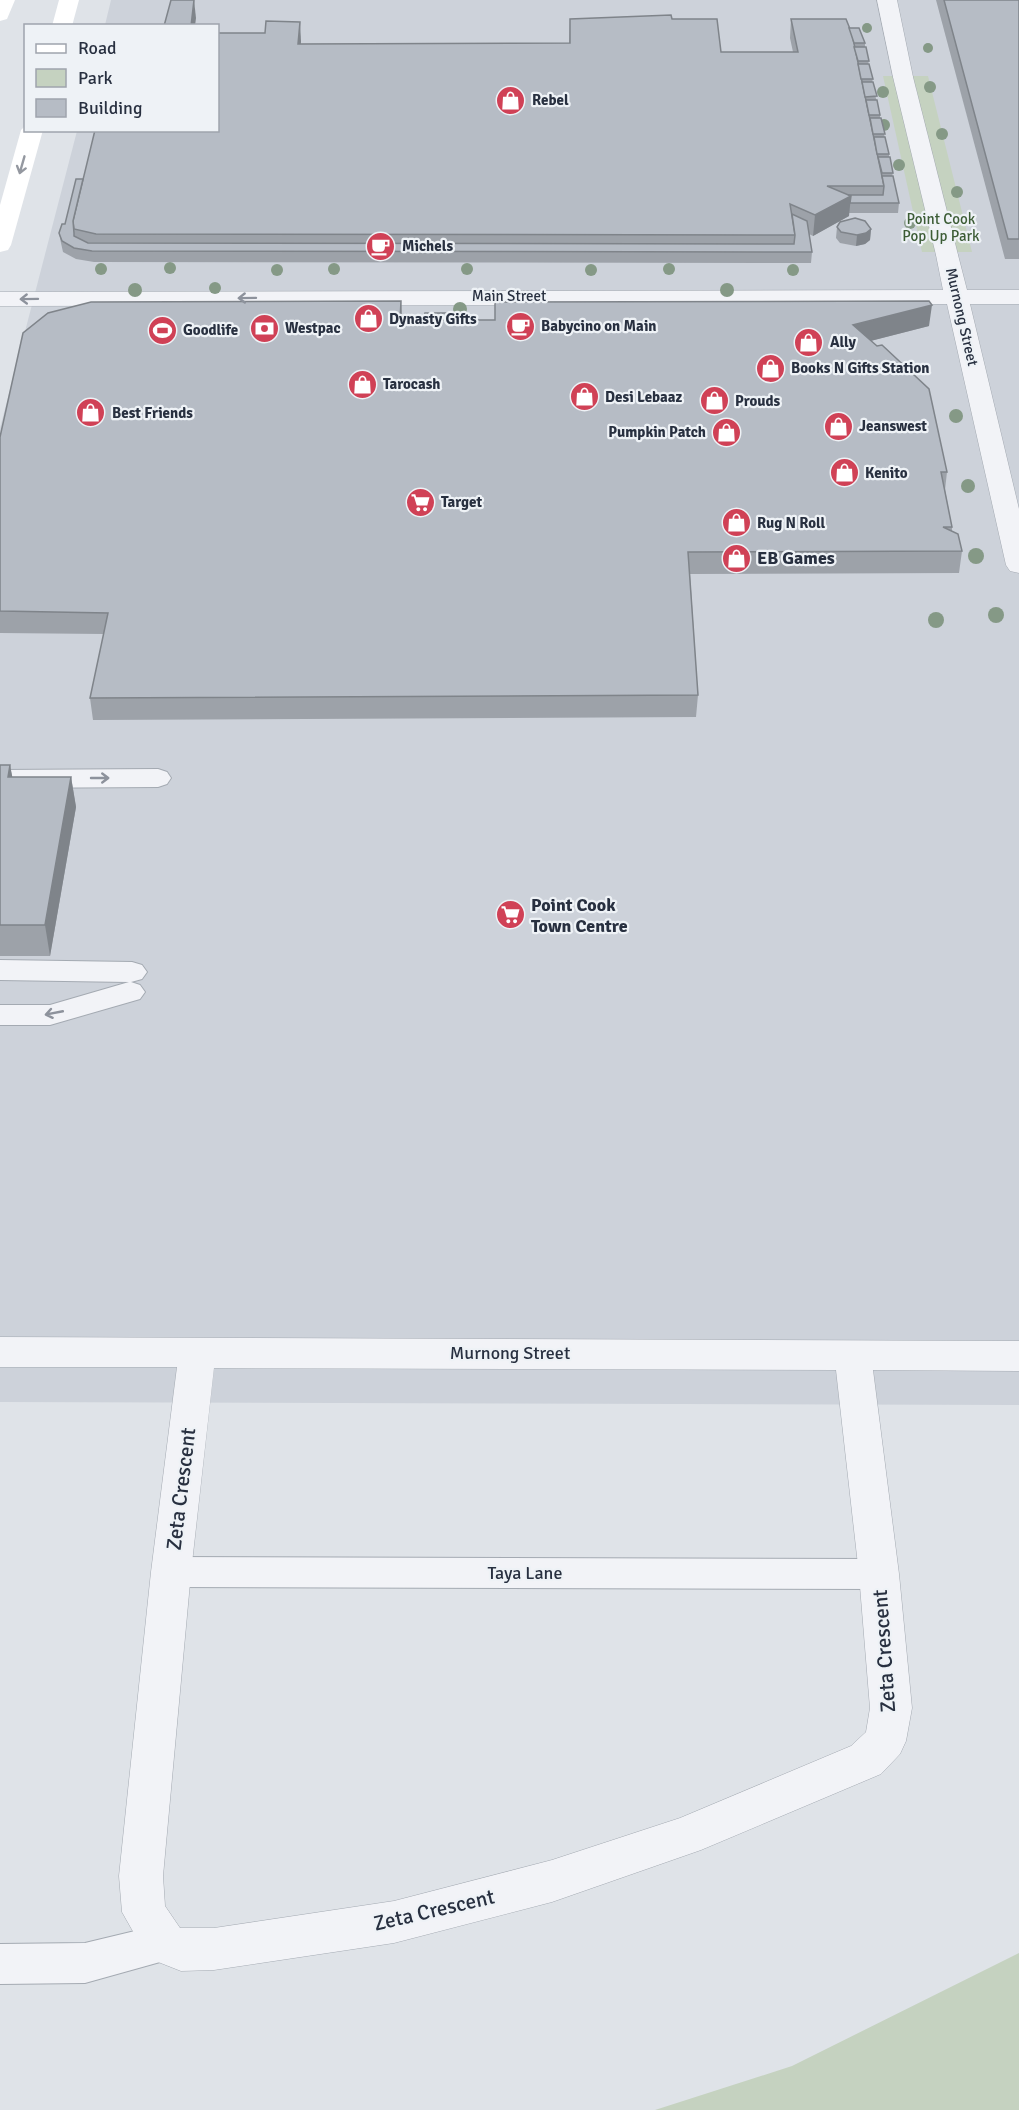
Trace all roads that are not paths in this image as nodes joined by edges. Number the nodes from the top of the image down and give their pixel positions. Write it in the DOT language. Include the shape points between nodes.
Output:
graph roads {
  1 [pos="5,0"];
  2 [pos="69,0"];
  3 [pos="887,0"];
  4 [pos="0,15"];
  5 [pos="63,24"];
  6 [pos="31,132"];
  7 [pos="0,245"];
  8 [pos="0,280"];
  9 [pos="1019,282"];
  10 [pos="956,289"];
  11 [pos="1019,297"];
  12 [pos="0,299"];
  13 [pos="1019,565"];
  14 [pos="158,778"];
  15 [pos="0,779"];
  16 [pos="0,970"];
  17 [pos="131,982"];
  18 [pos="0,990"];
  19 [pos="0,1015"];
  20 [pos="0,1352"];
  21 [pos="197,1353"];
  22 [pos="853,1354"];
  23 [pos="1019,1356"];
  24 [pos="171,1572"];
  25 [pos="879,1574"];
  26 [pos="164,1943"];
  27 [pos="0,1964"];
  1 -- 4 [label="main road"];
  2 -- 5 [label="main road"];
  3 -- 10 [label="street, Murnong Street"];
  6 -- 7 [label="main road, one-way"];
  8 -- 10 [label="street, Main Street"];
  9 -- 10 [label="street, Main Street"];
  10 -- 11 [label="street, Main Street"];
  10 -- 12 [label="street, Main Street, one-way"];
  10 -- 13 [label="street, Murnong Street"];
  15 -- 14 [label="lane, one-way"];
  16 -- 17 [label="lane"];
  17 -- 18 [label="lane"];
  17 -- 19 [label="lane, one-way" via="50,1016"];
  20 -- 21 [label="street, Murnong Street"];
  21 -- 22 [label="street, Murnong Street"];
  21 -- 24 [label="street, Zeta Crescent"];
  22 -- 23 [label="street, Murnong Street"];
  22 -- 25 [label="street, Zeta Crescent"];
  24 -- 25 [label="lane, Taya Lane"];
  24 -- 26 [label="street, Zeta Crescent" via="141,1876 144,1912"];
  25 -- 26 [label="street, Zeta Crescent" via="891,1708 885,1742 866,1760 686,1836 552,1881 394,1922 214,1949 181,1950"];
  26 -- 27 [label="lane" via="85,1963"];
}
